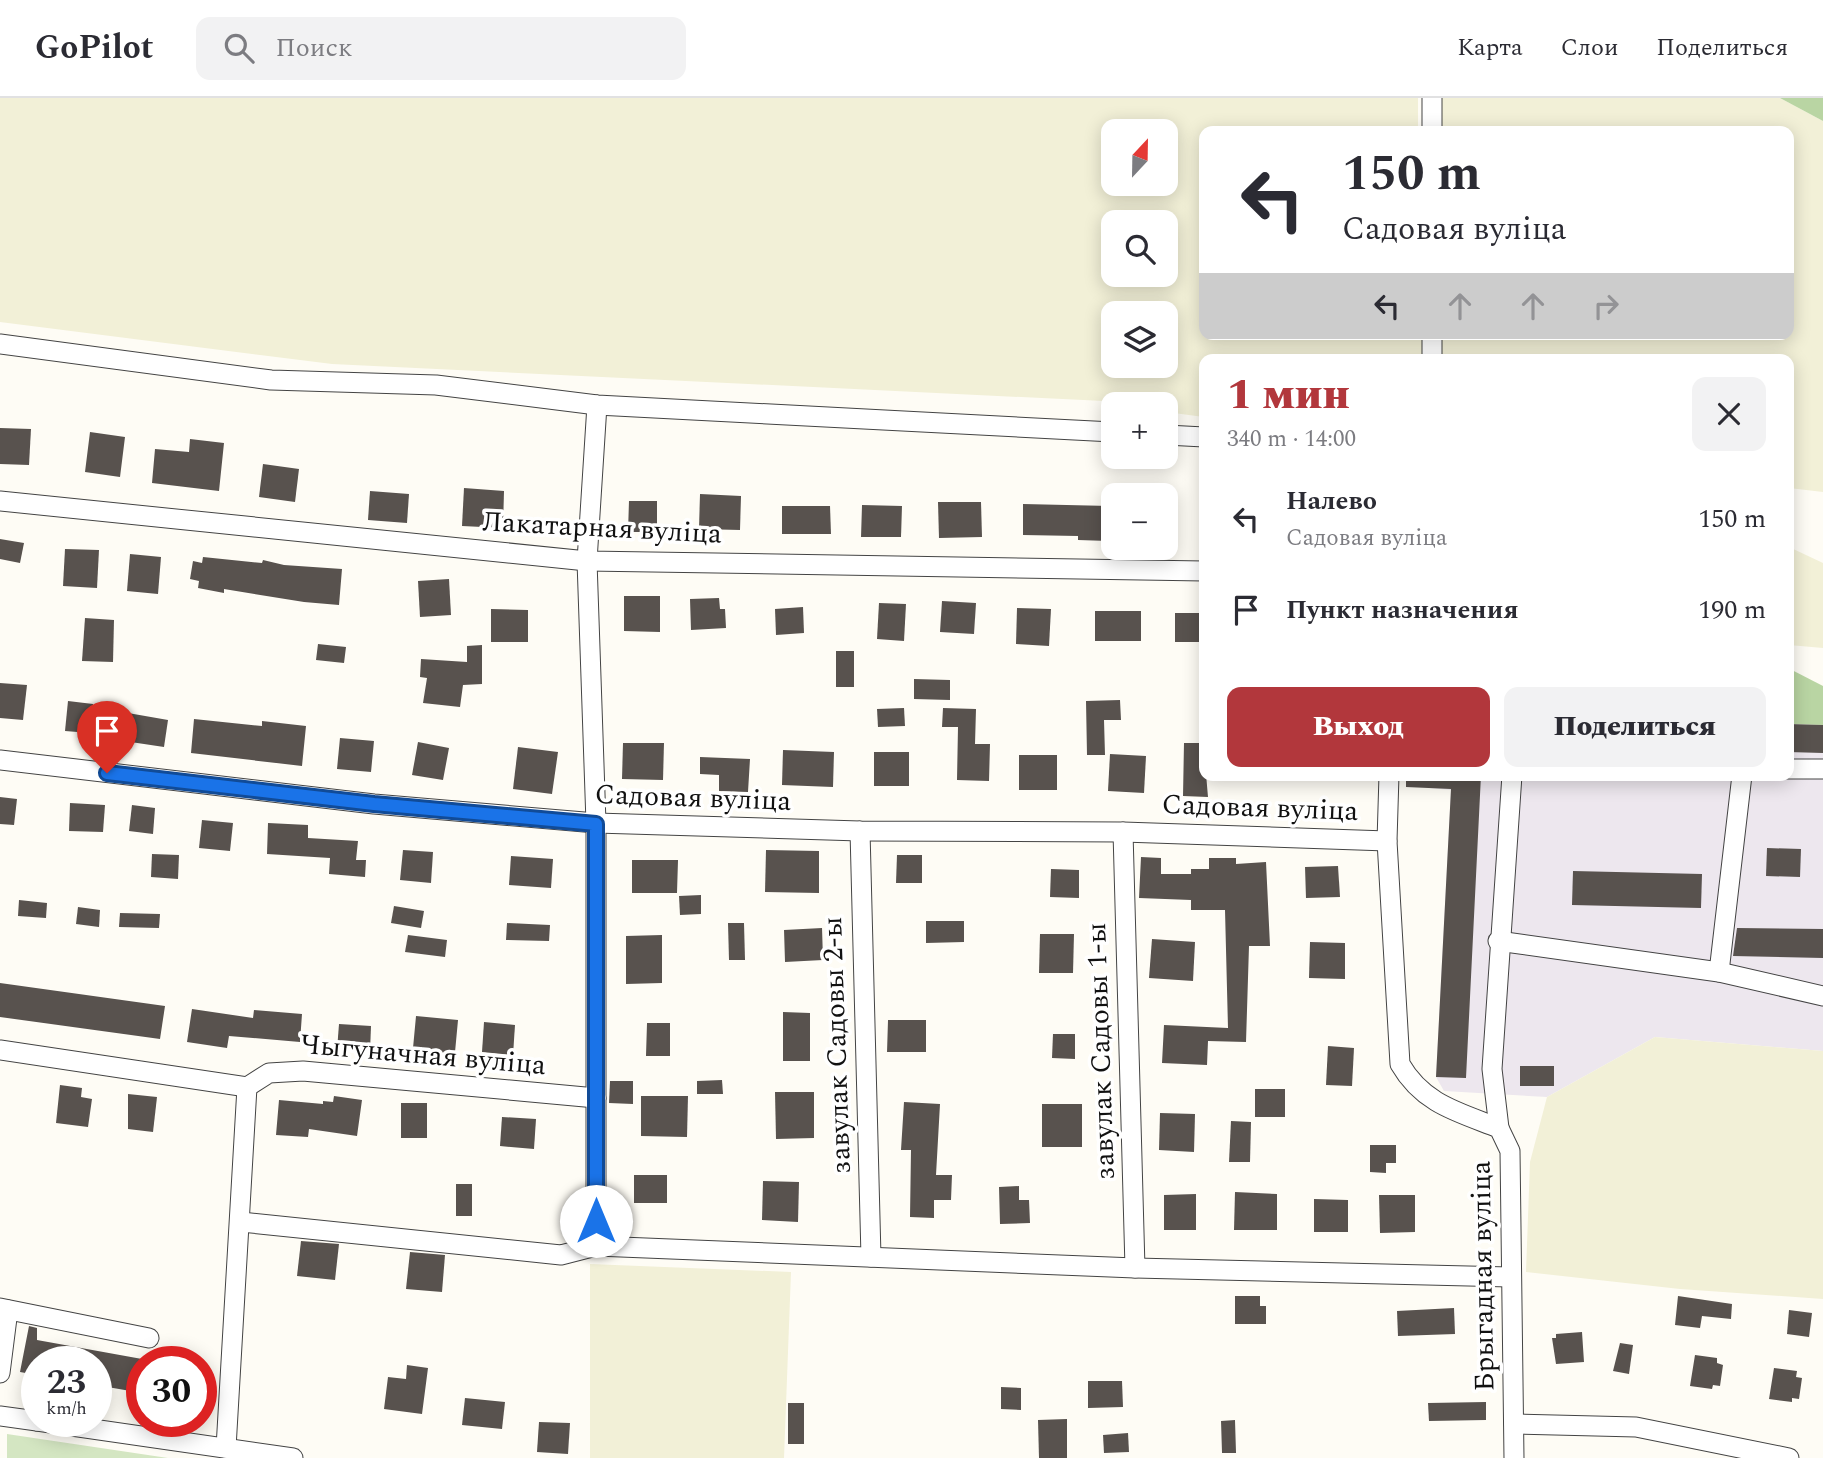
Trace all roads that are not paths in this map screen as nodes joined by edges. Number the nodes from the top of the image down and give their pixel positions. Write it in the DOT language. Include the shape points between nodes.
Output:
graph roads {
  1 [pos="1432,98"];
  2 [pos="1432,126"];
  3 [pos="0,344"];
  4 [pos="597,405"];
  5 [pos="1101,431"];
  6 [pos="1178,436"];
  7 [pos="1199,437"];
  8 [pos="0,501"];
  9 [pos="587,561"];
  10 [pos="1199,571"];
  11 [pos="0,760"];
  12 [pos="1794,769"];
  13 [pos="1823,769"];
  14 [pos="1389,781"];
  15 [pos="1511,781"];
  16 [pos="1741,781"];
  17 [pos="596,824"];
  18 [pos="860,831"];
  19 [pos="1123,832"];
  20 [pos="1387,841"];
  21 [pos="1499,941"];
  22 [pos="1719,972"];
  23 [pos="1823,996"];
  24 [pos="0,1050"];
  25 [pos="247,1087"];
  26 [pos="596,1098"];
  27 [pos="1499,1128"];
  28 [pos="242,1222"];
  29 [pos="596,1246"];
  30 [pos="871,1257"];
  31 [pos="1135,1268"];
  32 [pos="1510,1277"];
  33 [pos="4,1309"];
  34 [pos="149,1338"];
  35 [pos="0,1373"];
  36 [pos="0,1416"];
  37 [pos="21,1419"];
  38 [pos="1514,1424"];
  39 [pos="112,1431"];
  40 [pos="226,1447"];
  41 [pos="293,1458"];
  42 [pos="1514,1458"];
  43 [pos="1789,1458"];
  1 -- 2 [label="street"];
  3 -- 4 [label="street" via="271,380 436,385"];
  4 -- 5 [label="street"];
  4 -- 9 [label="street"];
  6 -- 7 [label="street"];
  8 -- 9 [label="street, Лакатарная вуліца"];
  9 -- 10 [label="street, Лакатарная вуліца"];
  9 -- 17 [label="street"];
  11 -- 17 [label="street, Садовая вуліца" via="374,804"];
  12 -- 13 [label="street"];
  14 -- 20 [label="street, Брыгадная вуліца"];
  15 -- 21 [label="street"];
  16 -- 22 [label="street"];
  17 -- 18 [label="street, Садовая вуліца"];
  17 -- 26 [label="street"];
  18 -- 19 [label="street, Садовая вуліца"];
  18 -- 30 [label="street, завулак Садовы 2-ы"];
  19 -- 20 [label="street, Садовая вуліца"];
  19 -- 31 [label="street, завулак Садовы 1-ы"];
  20 -- 27 [label="street, Брыгадная вуліца" via="1400,1064 1412,1085 1439,1104"];
  21 -- 22 [label="street"];
  21 -- 27 [label="street" via="1492,1069"];
  22 -- 23 [label="street"];
  24 -- 25 [label="street"];
  25 -- 26 [label="street, Чыгуначная вуліца" via="269,1073 303,1071"];
  25 -- 28 [label="street"];
  26 -- 29 [label="street"];
  27 -- 32 [label="street, Брыгадная вуліца" via="1510,1151"];
  28 -- 29 [label="street" via="561,1255"];
  28 -- 40 [label="street"];
  29 -- 30 [label="street"];
  30 -- 31 [label="street"];
  31 -- 32 [label="street"];
  32 -- 38 [label="street, Брыгадная вуліца"];
  33 -- 34 [label="street"];
  33 -- 35 [label="street"];
  36 -- 37 [label="street"];
  38 -- 42 [label="street, Брыгадная вуліца"];
  38 -- 43 [label="street" via="1636,1427"];
  39 -- 40 [label="street"];
  40 -- 41 [label="street"];
}
